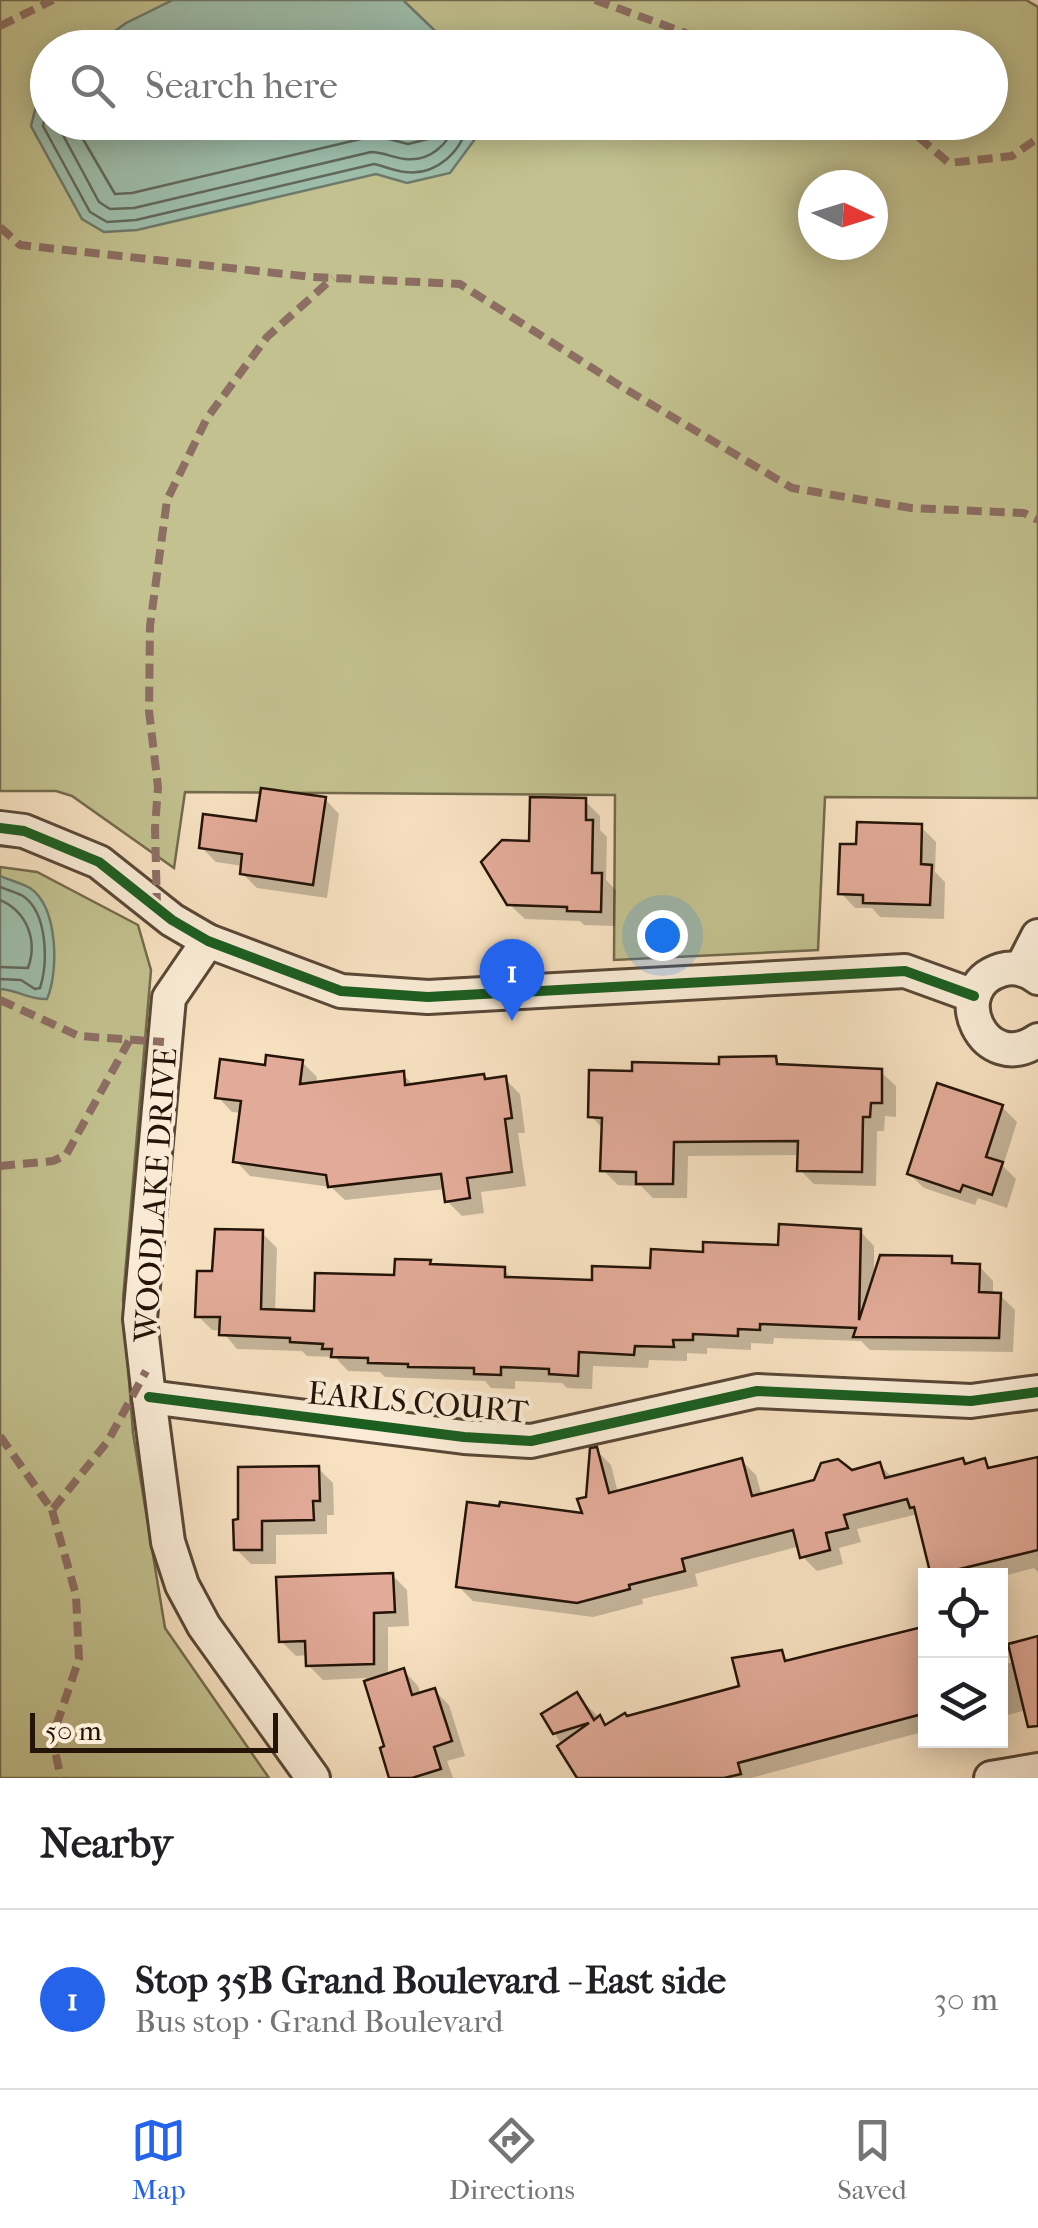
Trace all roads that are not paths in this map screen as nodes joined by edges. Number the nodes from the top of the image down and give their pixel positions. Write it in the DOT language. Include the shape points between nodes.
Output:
graph roads {
  1 [pos="0,828"];
  2 [pos="1038,936"];
  3 [pos="208,941"];
  4 [pos="1030,974"];
  5 [pos="974,996"];
  6 [pos="1038,1040"];
  7 [pos="1038,1392"];
  8 [pos="149,1397"];
  9 [pos="1038,1770"];
  10 [pos="313,1778"];
  11 [pos="990,1778"];
  1 -- 3 [label="street" via="24,831 98,862"];
  2 -- 4 [label="street"];
  3 -- 5 [label="street" via="341,991 428,997 905,970"];
  3 -- 8 [label="street, WOODLAKE DRIVE" via="169,998 140,1319"];
  4 -- 5 [label="street" via="1009,968 988,977"];
  5 -- 6 [label="street" via="975,1022 992,1043 1017,1049"];
  7 -- 8 [label="street, EARLS COURT" via="971,1401 758,1391 532,1441"];
  8 -- 10 [label="street, WOODLAKE DRIVE" via="168,1542 182,1585"];
  9 -- 11 [label="street"];
}
